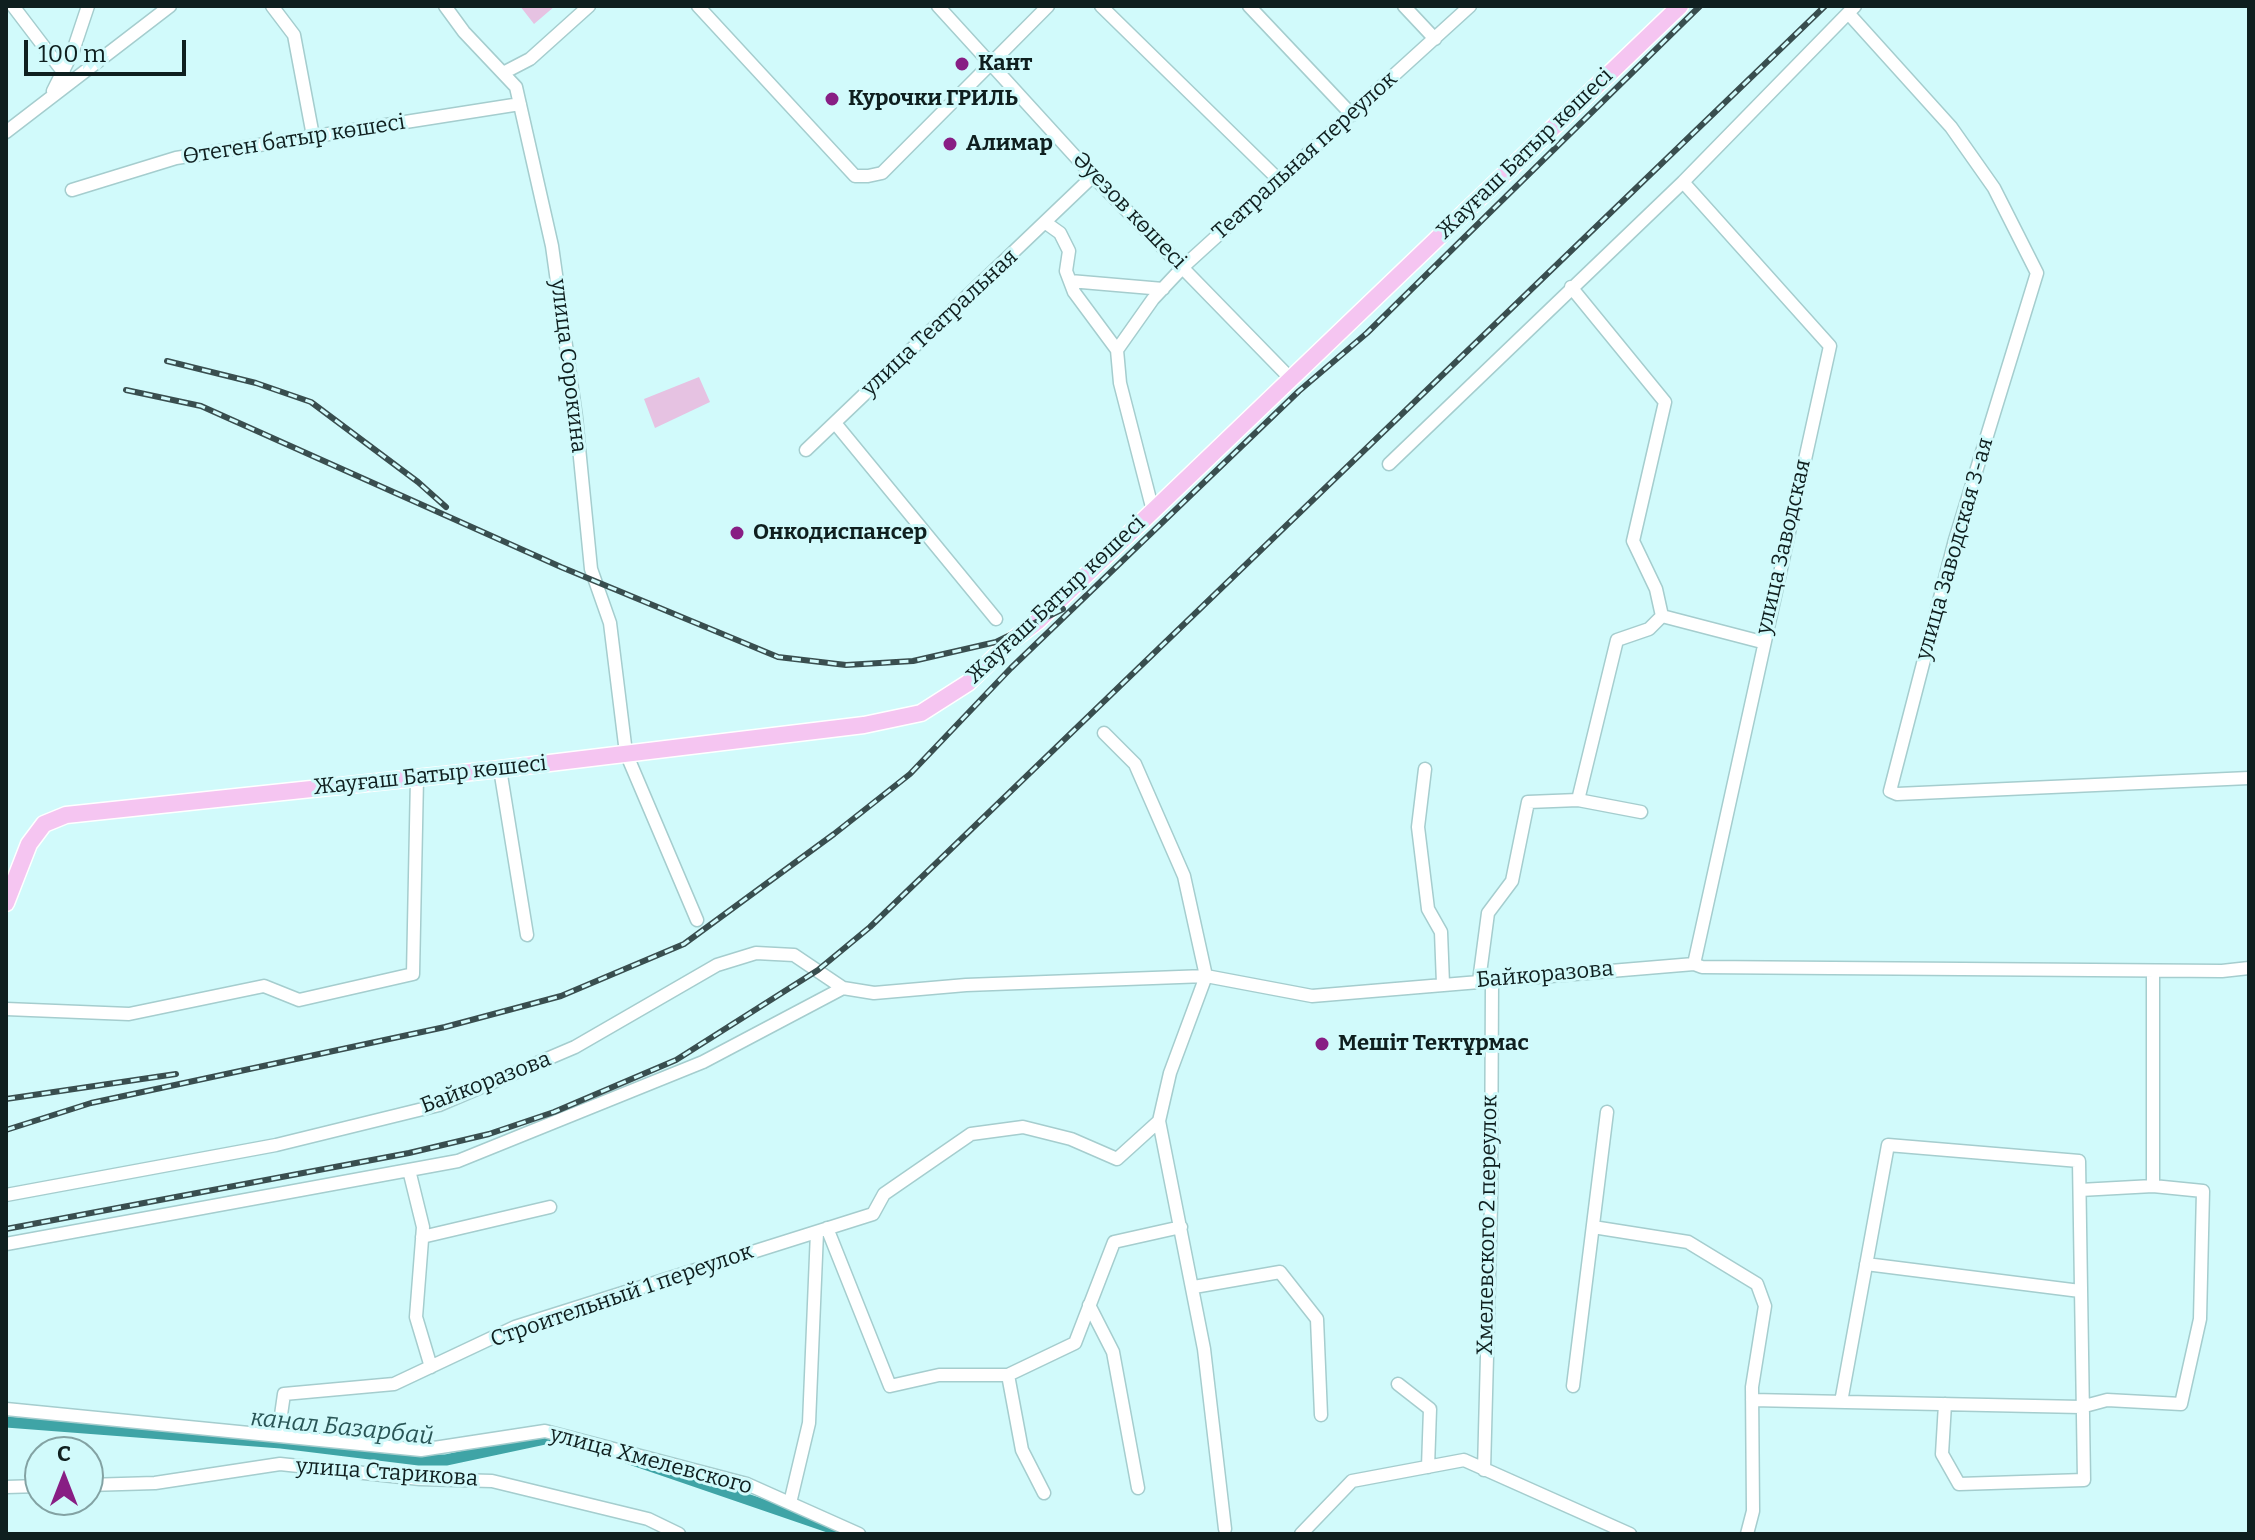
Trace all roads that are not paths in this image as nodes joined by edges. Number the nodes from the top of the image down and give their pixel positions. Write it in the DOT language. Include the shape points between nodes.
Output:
graph roads {
  1 [pos="13,6"];
  2 [pos="88,6"];
  3 [pos="170,6"];
  4 [pos="272,6"];
  5 [pos="445,6"];
  6 [pos="589,6"];
  7 [pos="698,6"];
  8 [pos="938,6"];
  9 [pos="1048,6"];
  10 [pos="1101,6"];
  11 [pos="1249,6"];
  12 [pos="1404,6"];
  13 [pos="1470,6"];
  14 [pos="1680,6"];
  15 [pos="1852,10"];
  16 [pos="1435,39"];
  17 [pos="991,64"];
  18 [pos="505,72"];
  19 [pos="64,73"];
  20 [pos="50,97"];
  21 [pos="520,104"];
  22 [pos="1352,115"];
  23 [pos="6,132"];
  24 [pos="313,136"];
  25 [pos="1093,176"];
  26 [pos="1280,181"];
  27 [pos="1683,182"];
  28 [pos="72,190"];
  29 [pos="1046,223"];
  30 [pos="1184,266"];
  31 [pos="1070,281"];
  32 [pos="1571,287"];
  33 [pos="1163,289"];
  34 [pos="1117,350"];
  35 [pos="1290,378"];
  36 [pos="835,423"];
  37 [pos="806,450"];
  38 [pos="1389,464"];
  39 [pos="1153,511"];
  40 [pos="1662,616"];
  41 [pos="996,619"];
  42 [pos="1762,642"];
  43 [pos="1104,733"];
  44 [pos="626,753"];
  45 [pos="500,769"];
  46 [pos="1425,769"];
  47 [pos="417,778"];
  48 [pos="2249,778"];
  49 [pos="1578,800"];
  50 [pos="1641,812"];
  51 [pos="6,903"];
  52 [pos="697,920"];
  53 [pos="527,935"];
  54 [pos="1694,964"];
  55 [pos="2249,968"];
  56 [pos="2153,971"];
  57 [pos="1206,976"];
  58 [pos="1485,980"];
  59 [pos="1443,984"];
  60 [pos="843,988"];
  61 [pos="6,1009"];
  62 [pos="1607,1112"];
  63 [pos="1159,1121"];
  64 [pos="409,1170"];
  65 [pos="2153,1186"];
  66 [pos="2080,1190"];
  67 [pos="6,1195"];
  68 [pos="550,1207"];
  69 [pos="1181,1227"];
  70 [pos="1593,1227"];
  71 [pos="822,1230"];
  72 [pos="422,1237"];
  73 [pos="6,1244"];
  74 [pos="1866,1264"];
  75 [pos="1194,1287"];
  76 [pos="2080,1291"];
  77 [pos="1089,1305"];
  78 [pos="431,1367"];
  79 [pos="1008,1375"];
  80 [pos="1398,1384"];
  81 [pos="1573,1386"];
  82 [pos="1752,1400"];
  83 [pos="1841,1402"];
  84 [pos="1945,1404"];
  85 [pos="2081,1407"];
  86 [pos="6,1409"];
  87 [pos="1321,1415"];
  88 [pos="278,1436"];
  89 [pos="1428,1467"];
  90 [pos="1484,1470"];
  91 [pos="104,1485"];
  92 [pos="1138,1488"];
  93 [pos="1044,1493"];
  94 [pos="790,1503"];
  95 [pos="1225,1529"];
  96 [pos="679,1534"];
  97 [pos="859,1534"];
  98 [pos="1301,1534"];
  99 [pos="1630,1534"];
  100 [pos="1747,1534"];
  1 -- 19 [label="street"];
  2 -- 19 [label="street"];
  3 -- 20 [label="street"];
  4 -- 24 [label="street" via="294,35"];
  5 -- 18 [label="street, улица Сорокина"];
  6 -- 18 [label="street" via="530,59"];
  7 -- 17 [label="street" via="855,176 882,173"];
  8 -- 17 [label="street, Әуезов көшесі"];
  9 -- 17 [label="street"];
  10 -- 26 [label="street"];
  11 -- 22 [label="street"];
  12 -- 16 [label="street"];
  13 -- 16 [label="street, Театральная переулок"];
  14 -- 35 [label="main road, Жауғаш Батыр көшесі"];
  15 -- 27 [label="street"];
  15 -- 48 [label="street, улица Заводская 3-ая" via="1951,127 1994,188 2037,273 1955,540 1890,791"];
  16 -- 22 [label="street, Театральная переулок"];
  17 -- 25 [label="street, Әуезов көшесі"];
  18 -- 21 [label="street, улица Сорокина"];
  19 -- 20 [label="street"];
  20 -- 23 [label="street"];
  21 -- 24 [label="street, Өтеген батыр көшесі"];
  21 -- 44 [label="street, улица Сорокина" via="552,246 591,569 610,623"];
  22 -- 26 [label="street, Театральная переулок"];
  24 -- 28 [label="street, Өтеген батыр көшесі" via="176,158"];
  25 -- 29 [label="street, улица Театральная"];
  25 -- 30 [label="street, Әуезов көшесі"];
  26 -- 30 [label="street, Театральная переулок"];
  27 -- 32 [label="street"];
  27 -- 42 [label="street, улица Заводская" via="1830,346"];
  29 -- 31 [label="street" via="1060,233 1069,251"];
  29 -- 36 [label="street, улица Театральная"];
  30 -- 33 [label="street, Театральная переулок"];
  30 -- 35 [label="street, Әуезов көшесі"];
  31 -- 33 [label="street"];
  31 -- 34 [label="street"];
  32 -- 38 [label="street"];
  32 -- 40 [label="street" via="1665,402 1633,541 1656,589"];
  33 -- 34 [label="street, Театральная переулок"];
  34 -- 39 [label="street" via="1120,383"];
  35 -- 39 [label="main road, Жауғаш Батыр көшесі"];
  36 -- 37 [label="street, улица Театральная"];
  36 -- 41 [label="street"];
  39 -- 44 [label="main road, Жауғаш Батыр көшесі" via="968,683 921,713 864,725"];
  40 -- 42 [label="street"];
  40 -- 49 [label="street" via="1649,629 1617,640"];
  42 -- 54 [label="street, улица Заводская"];
  43 -- 57 [label="street" via="1135,764 1184,876"];
  44 -- 45 [label="main road, Жауғаш Батыр көшесі"];
  44 -- 52 [label="street, улица Сорокина"];
  45 -- 47 [label="main road, Жауғаш Батыр көшесі"];
  45 -- 53 [label="street"];
  46 -- 59 [label="street" via="1418,827 1428,909 1441,932"];
  47 -- 51 [label="main road, Жауғаш Батыр көшесі" via="66,815 44,824 29,844"];
  47 -- 61 [label="street" via="413,974 299,1000 264,986 129,1014"];
  49 -- 50 [label="street"];
  49 -- 58 [label="street, Хмелевского 2 переулок" via="1528,802 1512,881 1488,913"];
  54 -- 56 [label="street, Байкоразова"];
  54 -- 58 [label="street, Байкоразова"];
  55 -- 56 [label="street, Байкоразова"];
  56 -- 65 [label="street"];
  57 -- 59 [label="street, Байкоразова" via="1312,996"];
  57 -- 60 [label="street, Байкоразова" via="887,993"];
  57 -- 63 [label="street" via="1170,1073"];
  58 -- 59 [label="street, Байкоразова"];
  58 -- 90 [label="street, Хмелевского 2 переулок" via="1491,1204"];
  60 -- 64 [label="street" via="703,1062 458,1161"];
  60 -- 67 [label="street, Байкоразова" via="794,955 756,953 717,965 575,1047 439,1105 276,1145"];
  62 -- 70 [label="street"];
  63 -- 69 [label="street"];
  63 -- 71 [label="street, Строительный 1 переулок" via="1117,1159 1071,1139 1023,1127 971,1134 884,1194 873,1214"];
  64 -- 72 [label="street"];
  64 -- 73 [label="street"];
  65 -- 66 [label="street"];
  65 -- 85 [label="street" via="2203,1191 2200,1319 2181,1404 2107,1400"];
  66 -- 74 [label="street" via="2079,1161 1888,1145"];
  66 -- 76 [label="street"];
  68 -- 72 [label="street"];
  69 -- 75 [label="street"];
  69 -- 77 [label="street" via="1114,1242"];
  70 -- 81 [label="street"];
  70 -- 82 [label="street" via="1688,1242 1757,1284 1765,1306"];
  71 -- 78 [label="street, Строительный 1 переулок" via="515,1327"];
  71 -- 79 [label="street" via="890,1386 939,1375"];
  71 -- 94 [label="street" via="809,1423"];
  72 -- 78 [label="street" via="416,1317"];
  74 -- 76 [label="street"];
  74 -- 83 [label="street"];
  75 -- 87 [label="street" via="1280,1272 1317,1319"];
  75 -- 95 [label="street"];
  76 -- 85 [label="street"];
  77 -- 79 [label="street" via="1075,1343"];
  77 -- 92 [label="street" via="1113,1352"];
  78 -- 88 [label="street, Строительный 1 переулок" via="394,1384 284,1394"];
  79 -- 93 [label="street" via="1022,1450"];
  80 -- 89 [label="street" via="1430,1409"];
  82 -- 83 [label="street"];
  82 -- 100 [label="street" via="1753,1511"];
  83 -- 84 [label="street"];
  84 -- 85 [label="street"];
  84 -- 85 [label="street" via="1942,1454 1959,1484 2084,1480"];
  86 -- 88 [label="street, улица Хмелевского"];
  88 -- 94 [label="street, улица Хмелевского" via="421,1450 545,1431 747,1484"];
  89 -- 90 [label="street" via="1464,1460"];
  89 -- 98 [label="street" via="1352,1481"];
  90 -- 99 [label="street"];
  91 -- 96 [label="street, улица Старикова" via="155,1483 280,1464 492,1481 648,1519"];
  94 -- 97 [label="street, улица Хмелевского"];
}
